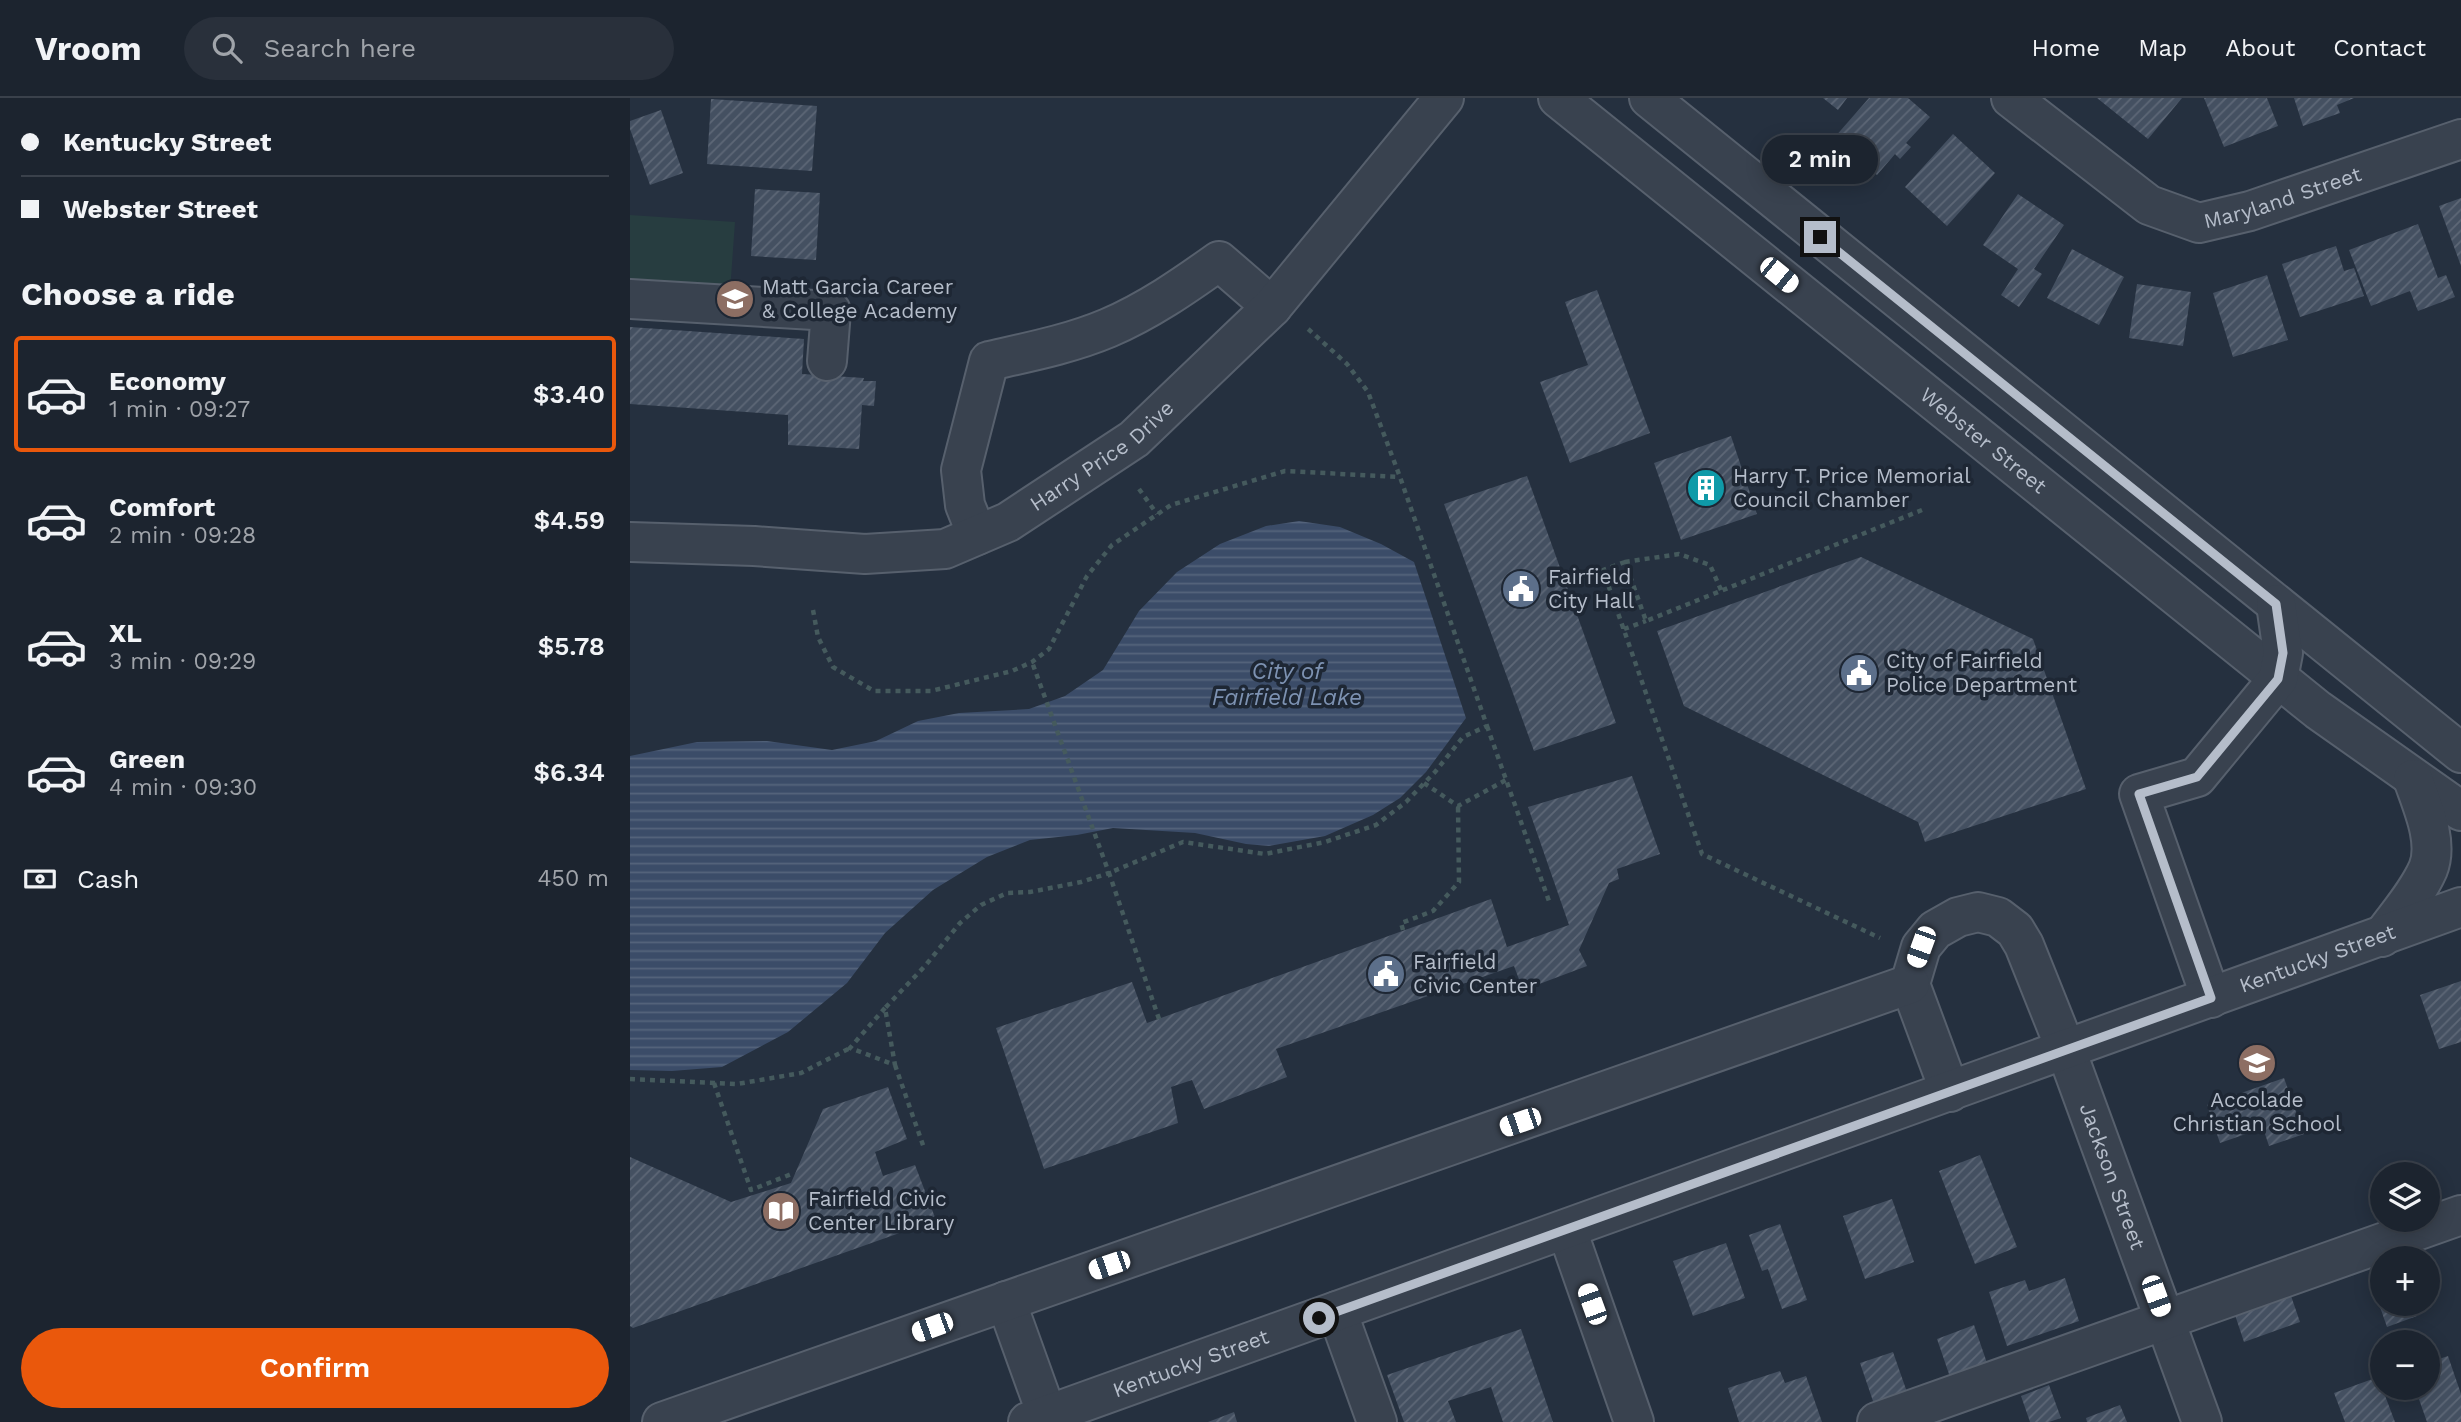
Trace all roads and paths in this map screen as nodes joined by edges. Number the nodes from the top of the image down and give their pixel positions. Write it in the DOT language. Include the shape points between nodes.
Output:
graph roads {
  1 [pos="1444,98"];
  2 [pos="1558,98"];
  3 [pos="1649,98"];
  4 [pos="2011,98"];
  5 [pos="2461,139"];
  6 [pos="1777,202"];
  7 [pos="1737,241"];
  8 [pos="630,299"];
  9 [pos="1272,307"];
  10 [pos="1306,327"];
  11 [pos="828,361"];
  12 [pos="1400,477"];
  13 [pos="1139,489"];
  14 [pos="1922,510"];
  15 [pos="1157,514"];
  16 [pos="976,536"];
  17 [pos="630,542"];
  18 [pos="1625,562"];
  19 [pos="1721,590"];
  20 [pos="2276,604"];
  21 [pos="813,610"];
  22 [pos="1646,621"];
  23 [pos="1624,629"];
  24 [pos="1032,662"];
  25 [pos="2278,679"];
  26 [pos="1487,726"];
  27 [pos="2461,753"];
  28 [pos="2413,779"];
  29 [pos="1506,780"];
  30 [pos="1424,783"];
  31 [pos="1458,806"];
  32 [pos="2461,811"];
  33 [pos="1109,873"];
  34 [pos="1549,901"];
  35 [pos="2461,907"];
  36 [pos="1403,930"];
  37 [pos="2382,937"];
  38 [pos="1880,938"];
  39 [pos="1910,984"];
  40 [pos="2211,998"];
  41 [pos="885,1008"];
  42 [pos="1159,1019"];
  43 [pos="850,1048"];
  44 [pos="2066,1050"];
  45 [pos="895,1065"];
  46 [pos="630,1079"];
  47 [pos="714,1083"];
  48 [pos="1950,1092"];
  49 [pos="924,1148"];
  50 [pos="794,1173"];
  51 [pos="2461,1215"];
  52 [pos="1567,1230"];
  53 [pos="1006,1301"];
  54 [pos="1337,1311"];
  55 [pos="2165,1320"];
  56 [pos="1049,1418"];
  57 [pos="662,1422"];
  58 [pos="1377,1422"];
  59 [pos="1634,1422"];
  60 [pos="1877,1422"];
  61 [pos="2202,1422"];
  1 -- 9 [label="street, Harry Price Drive"];
  2 -- 7 [label="street, Webster Street"];
  3 -- 6 [label="street"];
  4 -- 5 [label="street, Maryland Street" via="2149,205 2199,223 2250,211"];
  6 -- 7 [label="street"];
  6 -- 20 [label="street"];
  7 -- 25 [label="street, Webster Street"];
  8 -- 11 [label="street" via="831,311"];
  9 -- 16 [label="street, Harry Price Drive" via="1134,439 1008,522"];
  9 -- 16 [label="street" via="1219,261 1172,294 1108,328 989,361 961,470 965,505"];
  10 -- 12 [label="path" via="1347,364 1368,392"];
  12 -- 15 [label="path" via="1284,471 1171,505"];
  12 -- 26 [label="path"];
  13 -- 15 [label="path"];
  14 -- 19 [label="path"];
  15 -- 24 [label="path" via="1112,545 1087,576 1049,649"];
  16 -- 17 [label="street, Harry Price Drive" via="945,549 865,554"];
  18 -- 19 [label="path" via="1679,554 1710,565"];
  18 -- 22 [label="path"];
  18 -- 23 [label="path" via="1604,570"];
  19 -- 22 [label="path"];
  20 -- 25 [label="street" via="2283,653"];
  20 -- 27 [label="street"];
  21 -- 24 [label="path" via="818,637 834,667 874,691 931,691"];
  22 -- 23 [label="path"];
  23 -- 38 [label="path" via="1702,854"];
  24 -- 33 [label="path"];
  25 -- 28 [label="street, Webster Street"];
  25 -- 40 [label="street" via="2197,777 2139,794"];
  26 -- 29 [label="path"];
  26 -- 30 [label="path" via="1463,737"];
  28 -- 32 [label="street, Webster Street"];
  28 -- 37 [label="street" via="2431,844 2429,867"];
  29 -- 31 [label="path"];
  29 -- 34 [label="path"];
  30 -- 31 [label="path"];
  30 -- 33 [label="path" via="1376,825 1325,842 1265,854 1183,842"];
  31 -- 36 [label="path" via="1459,882 1433,911 1401,923"];
  33 -- 41 [label="path" via="1007,893 981,905"];
  33 -- 42 [label="path"];
  35 -- 37 [label="street, Kentucky Street"];
  37 -- 40 [label="street, Kentucky Street"];
  39 -- 44 [label="street, Jackson Street" via="1921,947 1935,930 1978,912 1998,918 2015,930 2024,945"];
  39 -- 48 [label="street"];
  39 -- 53 [label="street"];
  40 -- 44 [label="street, Kentucky Street"];
  41 -- 43 [label="path"];
  41 -- 45 [label="path"];
  43 -- 45 [label="path"];
  43 -- 47 [label="path" via="801,1073 737,1084"];
  44 -- 48 [label="street, Kentucky Street"];
  44 -- 55 [label="street, Jackson Street"];
  45 -- 49 [label="path"];
  46 -- 47 [label="path"];
  47 -- 50 [label="path" via="751,1190"];
  48 -- 52 [label="street, Kentucky Street"];
  51 -- 55 [label="street"];
  52 -- 54 [label="street, Kentucky Street"];
  52 -- 59 [label="street"];
  53 -- 56 [label="street"];
  53 -- 57 [label="street"];
  54 -- 56 [label="street, Kentucky Street"];
  54 -- 58 [label="street"];
  55 -- 60 [label="street"];
  55 -- 61 [label="street, Jackson Street"];
}
